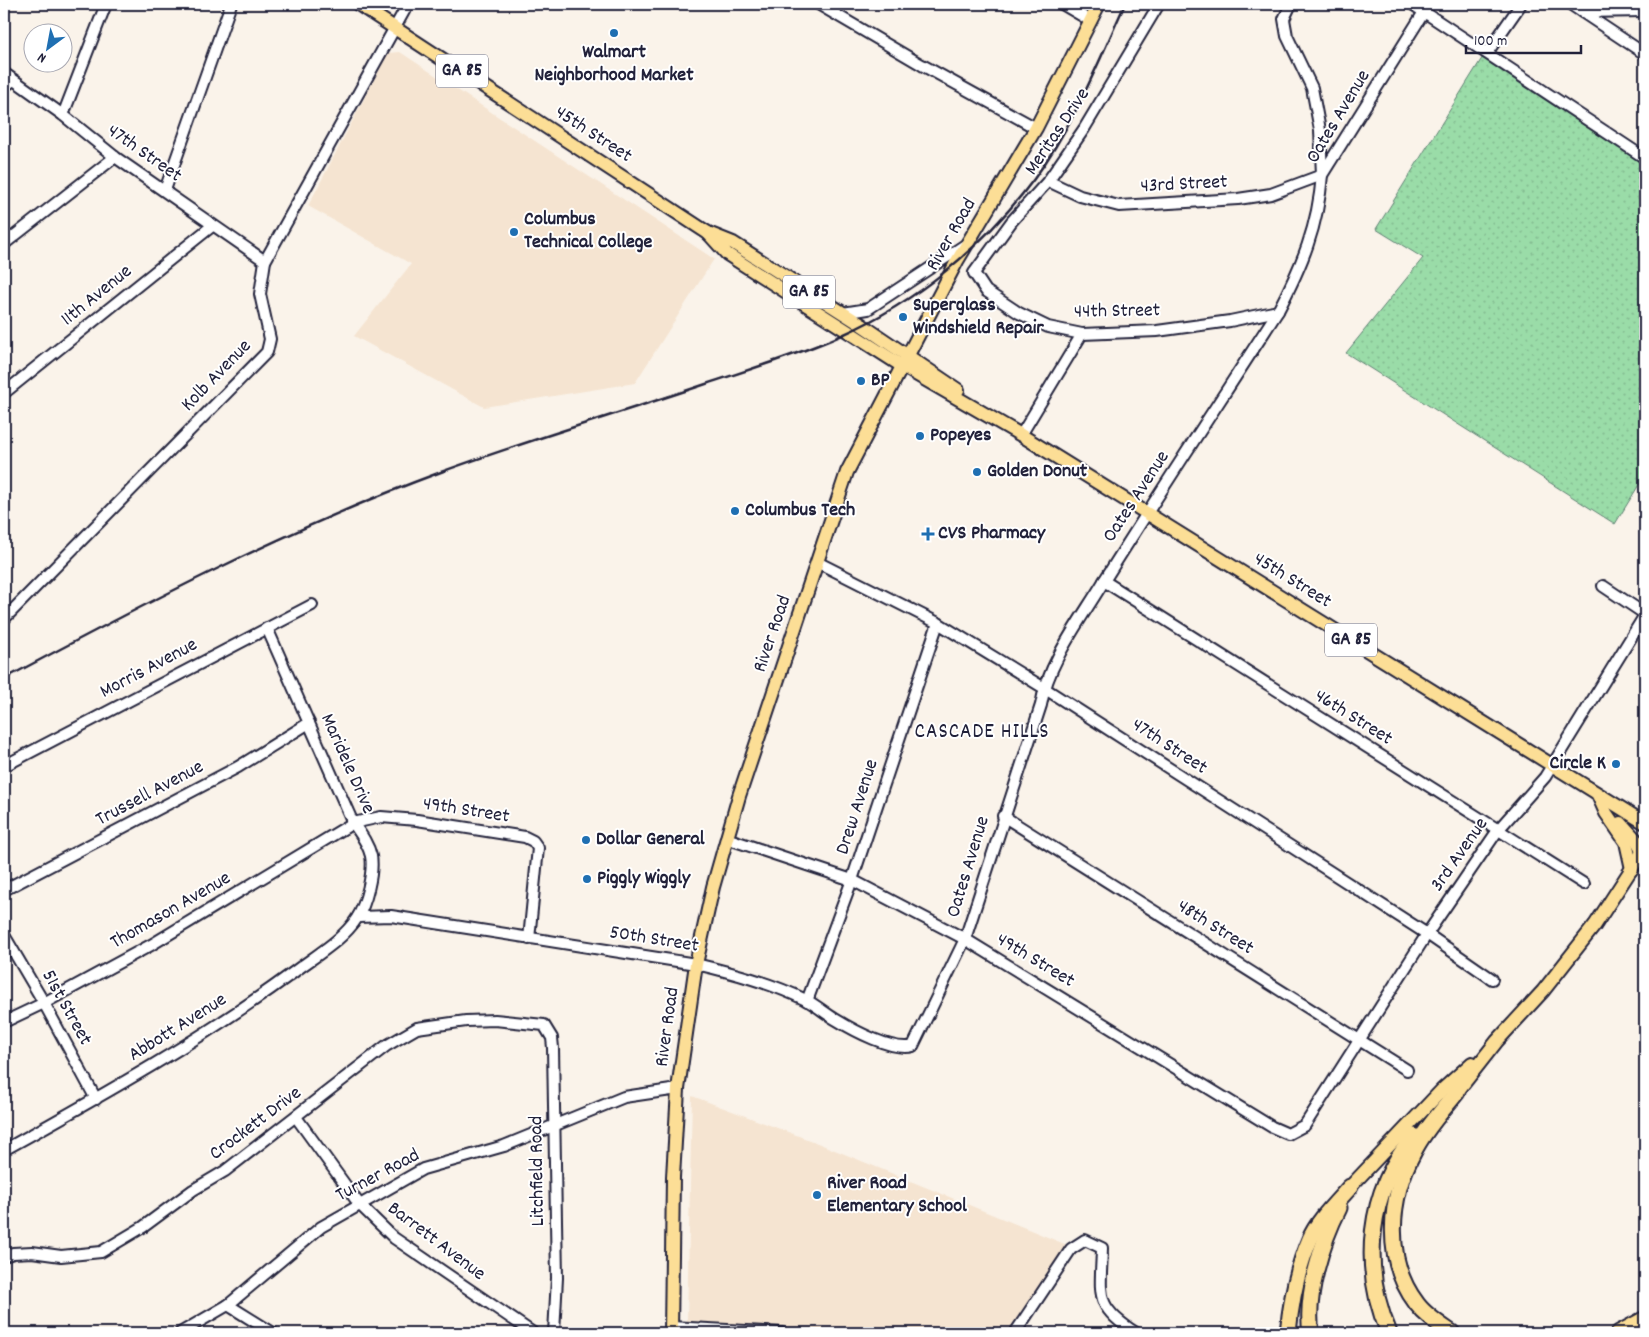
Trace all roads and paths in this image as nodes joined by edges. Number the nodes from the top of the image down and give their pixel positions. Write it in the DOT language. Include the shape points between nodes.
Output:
graph roads {
  1 [pos="106,4"];
  2 [pos="231,4"];
  3 [pos="358,4"];
  4 [pos="408,4"];
  5 [pos="818,4"];
  6 [pos="1062,4"];
  7 [pos="1099,4"];
  8 [pos="1159,4"];
  9 [pos="1291,4"];
  10 [pos="1412,4"];
  11 [pos="1521,4"];
  12 [pos="1570,4"];
  13 [pos="1427,7"];
  14 [pos="1645,11"];
  15 [pos="1582,12"];
  16 [pos="1091,21"];
  17 [pos="394,26"];
  18 [pos="1488,53"];
  19 [pos="1645,54"];
  20 [pos="4,74"];
  21 [pos="13,80"];
  22 [pos="4,87"];
  23 [pos="63,115"];
  24 [pos="1036,128"];
  25 [pos="115,157"];
  26 [pos="1645,158"];
  27 [pos="1322,174"];
  28 [pos="1048,181"];
  29 [pos="165,190"];
  30 [pos="212,226"];
  31 [pos="708,233"];
  32 [pos="970,241"];
  33 [pos="4,244"];
  34 [pos="265,261"];
  35 [pos="974,273"];
  36 [pos="1278,310"];
  37 [pos="843,312"];
  38 [pos="1082,334"];
  39 [pos="905,361"];
  40 [pos="4,394"];
  41 [pos="1022,435"];
  42 [pos="1147,512"];
  43 [pos="817,562"];
  44 [pos="1104,581"];
  45 [pos="1603,586"];
  46 [pos="312,605"];
  47 [pos="1645,614"];
  48 [pos="4,619"];
  49 [pos="938,623"];
  50 [pos="267,628"];
  51 [pos="1044,688"];
  52 [pos="309,724"];
  53 [pos="1553,765"];
  54 [pos="4,766"];
  55 [pos="1597,794"];
  56 [pos="1605,807"];
  57 [pos="1004,816"];
  58 [pos="1645,822"];
  59 [pos="352,823"];
  60 [pos="1498,830"];
  61 [pos="726,838"];
  62 [pos="1644,850"];
  63 [pos="1632,868"];
  64 [pos="852,880"];
  65 [pos="1584,884"];
  66 [pos="4,890"];
  67 [pos="358,917"];
  68 [pos="1427,934"];
  69 [pos="4,935"];
  70 [pos="529,939"];
  71 [pos="965,939"];
  72 [pos="696,964"];
  73 [pos="1492,979"];
  74 [pos="807,1001"];
  75 [pos="44,1003"];
  76 [pos="4,1022"];
  77 [pos="529,1023"];
  78 [pos="920,1033"];
  79 [pos="1360,1040"];
  80 [pos="1497,1041"];
  81 [pos="1407,1070"];
  82 [pos="678,1089"];
  83 [pos="1457,1092"];
  84 [pos="96,1099"];
  85 [pos="296,1117"];
  86 [pos="1308,1120"];
  87 [pos="555,1123"];
  88 [pos="4,1150"];
  89 [pos="1350,1187"];
  90 [pos="359,1204"];
  91 [pos="4,1256"];
  92 [pos="228,1305"];
  93 [pos="1645,1319"];
  94 [pos="671,1330"];
  95 [pos="180,1333"];
  96 [pos="273,1333"];
  97 [pos="533,1333"];
  98 [pos="554,1333"];
  99 [pos="782,1333"];
  100 [pos="1015,1333"];
  101 [pos="1136,1333"];
  102 [pos="1288,1333"];
  103 [pos="1311,1333"];
  104 [pos="1389,1333"];
  105 [pos="1452,1333"];
  106 [pos="1620,1333"];
  1 -- 23 [label="street"];
  2 -- 29 [label="street"];
  3 -- 17 [label="main road, 45th Street / GA 85"];
  4 -- 17 [label="street, Kolb Avenue"];
  5 -- 24 [label="street"];
  6 -- 16 [label="street"];
  7 -- 16 [label="main road, River Road"];
  8 -- 28 [label="street, Meritas Drive" via="1084,129"];
  9 -- 27 [label="street" via="1284,19 1287,36 1312,88 1320,130"];
  10 -- 13 [label="street"];
  11 -- 18 [label="street"];
  12 -- 15 [label="street"];
  13 -- 18 [label="street"];
  13 -- 27 [label="street, Oates Avenue"];
  14 -- 15 [label="street"];
  15 -- 19 [label="street"];
  16 -- 24 [label="main road, River Road"];
  17 -- 31 [label="main road, 45th Street / GA 85"];
  17 -- 34 [label="street, Kolb Avenue"];
  18 -- 26 [label="street"];
  20 -- 21 [label="street, 47th Street"];
  21 -- 22 [label="street"];
  21 -- 23 [label="street, 47th Street"];
  23 -- 25 [label="street, 47th Street"];
  24 -- 32 [label="main road, River Road"];
  25 -- 29 [label="street, 47th Street"];
  25 -- 33 [label="street"];
  27 -- 28 [label="street, 43rd Street" via="1271,194 1119,206 1080,196"];
  27 -- 36 [label="street, Oates Avenue" via="1320,203 1312,236 1297,275"];
  28 -- 35 [label="street, Meritas Drive" via="1012,221"];
  29 -- 30 [label="street, 47th Street"];
  30 -- 34 [label="street, 47th Street"];
  30 -- 40 [label="street, 11th Avenue"];
  31 -- 37 [label="main road, 45th Street / GA 85" via="733,243"];
  31 -- 39 [label="main road, 45th Street / GA 85" via="727,254"];
  32 -- 37 [label="street" via="868,309"];
  32 -- 39 [label="main road, River Road"];
  34 -- 48 [label="street, Kolb Avenue" via="260,294 270,339 267,352"];
  35 -- 38 [label="street, 44th Street" via="986,290 1018,313 1048,327"];
  36 -- 38 [label="street, 44th Street" via="1230,321 1157,331"];
  36 -- 42 [label="street, Oates Avenue"];
  37 -- 39 [label="main road, 45th Street / GA 85"];
  38 -- 41 [label="street"];
  39 -- 41 [label="main road, 45th Street / GA 85"];
  39 -- 43 [label="main road, River Road" via="847,472"];
  41 -- 42 [label="main road, 45th Street / GA 85"];
  42 -- 44 [label="street, Oates Avenue"];
  42 -- 53 [label="main road, 45th Street / GA 85"];
  43 -- 49 [label="street, 47th Street"];
  43 -- 61 [label="main road, River Road"];
  44 -- 51 [label="street, Oates Avenue" via="1072,632"];
  44 -- 60 [label="street, 46th Street"];
  45 -- 47 [label="street"];
  46 -- 50 [label="street, Morris Avenue"];
  47 -- 53 [label="street, 3rd Avenue"];
  49 -- 51 [label="street, 47th Street"];
  49 -- 64 [label="street, Drew Avenue"];
  50 -- 52 [label="street, Maridele Drive"];
  50 -- 54 [label="street, Morris Avenue"];
  51 -- 57 [label="street, Oates Avenue"];
  51 -- 68 [label="street, 47th Street"];
  52 -- 59 [label="street, Maridele Drive"];
  52 -- 66 [label="street, Trussell Avenue" via="238,767"];
  53 -- 55 [label="main road, 45th Street / GA 85"];
  53 -- 60 [label="street, 3rd Avenue"];
  55 -- 56 [label="main road"];
  55 -- 58 [label="main road, 45th Street / GA 85"];
  56 -- 62 [label="main road"];
  56 -- 63 [label="main road" via="1626,842"];
  57 -- 71 [label="street, Oates Avenue"];
  57 -- 79 [label="street, 48th Street"];
  59 -- 67 [label="street, Maridele Drive" via="371,858 367,898"];
  59 -- 70 [label="street, 49th Street" via="381,817 417,820 525,837 533,841 538,848"];
  59 -- 75 [label="street, Thomason Avenue" via="151,945"];
  60 -- 65 [label="street, 46th Street"];
  60 -- 68 [label="street, 3rd Avenue"];
  61 -- 64 [label="street, 49th Street"];
  61 -- 72 [label="main road, River Road"];
  62 -- 63 [label="main road"];
  63 -- 80 [label="main road" via="1596,925 1543,991"];
  64 -- 71 [label="street, 49th Street"];
  64 -- 74 [label="street, Drew Avenue"];
  67 -- 70 [label="street, 50th Street" via="391,916"];
  67 -- 84 [label="street, Abbott Avenue" via="322,951 253,1002"];
  68 -- 73 [label="street, 47th Street"];
  68 -- 79 [label="street, 3rd Avenue"];
  69 -- 75 [label="street, 51st Street"];
  70 -- 72 [label="street, 50th Street"];
  71 -- 78 [label="street, Oates Avenue"];
  71 -- 86 [label="street, 49th Street" via="1272,1127 1288,1134"];
  72 -- 74 [label="street, 50th Street" via="744,975"];
  72 -- 82 [label="main road, River Road"];
  74 -- 78 [label="street, 50th Street" via="835,1019 904,1049 913,1046"];
  75 -- 76 [label="street, Thomason Avenue"];
  75 -- 84 [label="street, 51st Street"];
  77 -- 85 [label="street, Crockett Drive" via="466,1021 417,1028 386,1046"];
  77 -- 87 [label="street, Litchfield Road" via="544,1024 552,1038"];
  79 -- 81 [label="street, 48th Street"];
  79 -- 86 [label="street, 3rd Avenue"];
  80 -- 83 [label="main road"];
  80 -- 89 [label="main road" via="1442,1090"];
  82 -- 87 [label="street, Turner Road" via="624,1097"];
  82 -- 94 [label="main road, River Road"];
  83 -- 104 [label="highway" via="1404,1148 1383,1188 1371,1268 1377,1302"];
  83 -- 105 [label="highway" via="1426,1131 1408,1164 1397,1196 1392,1229 1405,1285 1425,1313"];
  84 -- 88 [label="street, Abbott Avenue"];
  85 -- 90 [label="street, Barrett Avenue"];
  85 -- 91 [label="street, Crockett Drive" via="225,1171 101,1252 81,1256 13,1252"];
  87 -- 90 [label="street, Turner Road" via="504,1146 423,1169"];
  87 -- 98 [label="street, Litchfield Road" via="557,1278"];
  89 -- 102 [label="highway" via="1310,1238 1292,1290"];
  89 -- 103 [label="highway" via="1327,1236 1319,1262"];
  90 -- 92 [label="street, Turner Road" via="321,1228"];
  90 -- 97 [label="street, Barrett Avenue" via="394,1238"];
  92 -- 95 [label="street, Turner Road"];
  92 -- 96 [label="street"];
  93 -- 106 [label="highway"];
  94 -- 99 [label="street"];
  100 -- 101 [label="street" via="1071,1249 1085,1240 1102,1248 1102,1301 1110,1314"];
}
